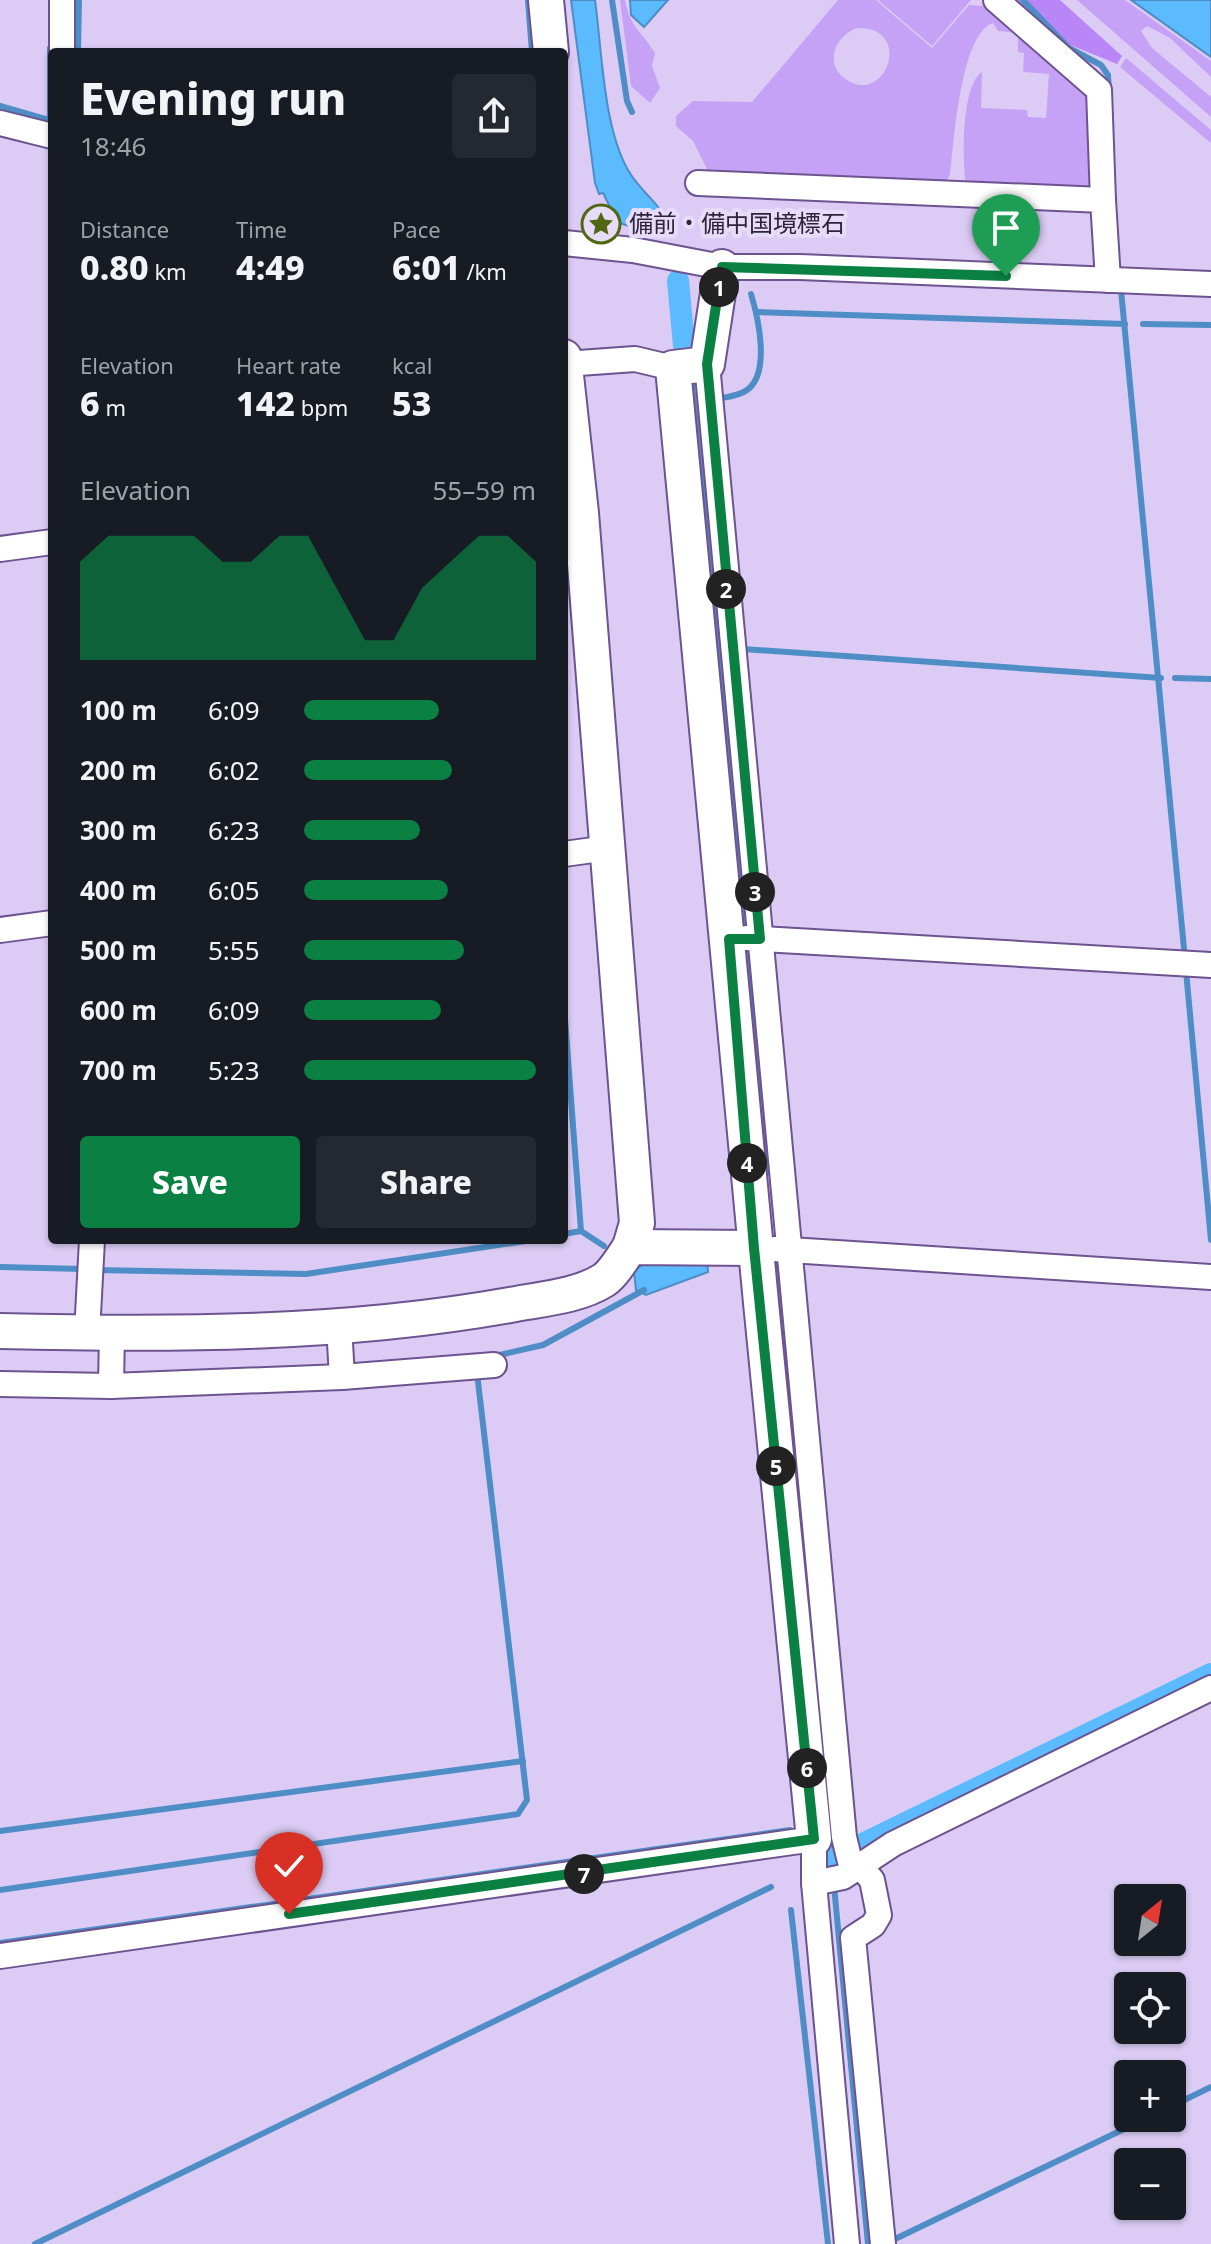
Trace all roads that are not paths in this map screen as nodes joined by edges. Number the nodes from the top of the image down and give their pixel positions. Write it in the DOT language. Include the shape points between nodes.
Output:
graph roads {
  1 [pos="62,0"];
  2 [pos="546,0"];
  3 [pos="996,0"];
  4 [pos="62,48"];
  5 [pos="551,48"];
  6 [pos="0,123"];
  7 [pos="48,135"];
  8 [pos="698,183"];
  9 [pos="1103,200"];
  10 [pos="568,243"];
  11 [pos="722,267"];
  12 [pos="1108,280"];
  13 [pos="1211,284"];
  14 [pos="568,360"];
  15 [pos="673,368"];
  16 [pos="709,388"];
  17 [pos="568,389"];
  18 [pos="48,543"];
  19 [pos="0,549"];
  20 [pos="608,848"];
  21 [pos="568,853"];
  22 [pos="48,924"];
  23 [pos="0,930"];
  24 [pos="751,941"];
  25 [pos="1194,964"];
  26 [pos="630,1247"];
  27 [pos="773,1249"];
  28 [pos="91,1259"];
  29 [pos="1211,1277"];
  30 [pos="339,1326"];
  31 [pos="0,1331"];
  32 [pos="99,1332"];
  33 [pos="482,1366"];
  34 [pos="341,1370"];
  35 [pos="111,1378"];
  36 [pos="0,1384"];
  37 [pos="1211,1688"];
  38 [pos="838,1864"];
  39 [pos="0,1956"];
  40 [pos="847,2244"];
  41 [pos="883,2244"];
  1 -- 4 [label="street"];
  2 -- 5 [label="street"];
  3 -- 9 [label="street" via="1099,90"];
  6 -- 7 [label="street"];
  8 -- 9 [label="street"];
  9 -- 12 [label="street"];
  10 -- 11 [label="street"];
  11 -- 12 [label="street"];
  11 -- 16 [label="street"];
  12 -- 13 [label="street"];
  14 -- 15 [label="street" via="635,359"];
  15 -- 16 [label="street"];
  15 -- 24 [label="street"];
  16 -- 24 [label="street"];
  17 -- 20 [label="street"];
  18 -- 19 [label="street"];
  20 -- 21 [label="street"];
  20 -- 26 [label="street" via="637,1223"];
  22 -- 23 [label="street"];
  24 -- 25 [label="street"];
  24 -- 27 [label="street"];
  26 -- 27 [label="street"];
  26 -- 30 [label="street" via="605,1279 570,1293 487,1309"];
  27 -- 29 [label="street"];
  27 -- 38 [label="street"];
  28 -- 32 [label="street"];
  30 -- 32 [label="street"];
  30 -- 34 [label="street"];
  31 -- 32 [label="street"];
  32 -- 35 [label="street"];
  33 -- 34 [label="street"];
  34 -- 35 [label="street"];
  35 -- 36 [label="street"];
  37 -- 38 [label="street" via="893,1844"];
  38 -- 39 [label="street"];
  38 -- 40 [label="street"];
  38 -- 41 [label="street" via="872,1880 879,1915 853,1938"];
}
